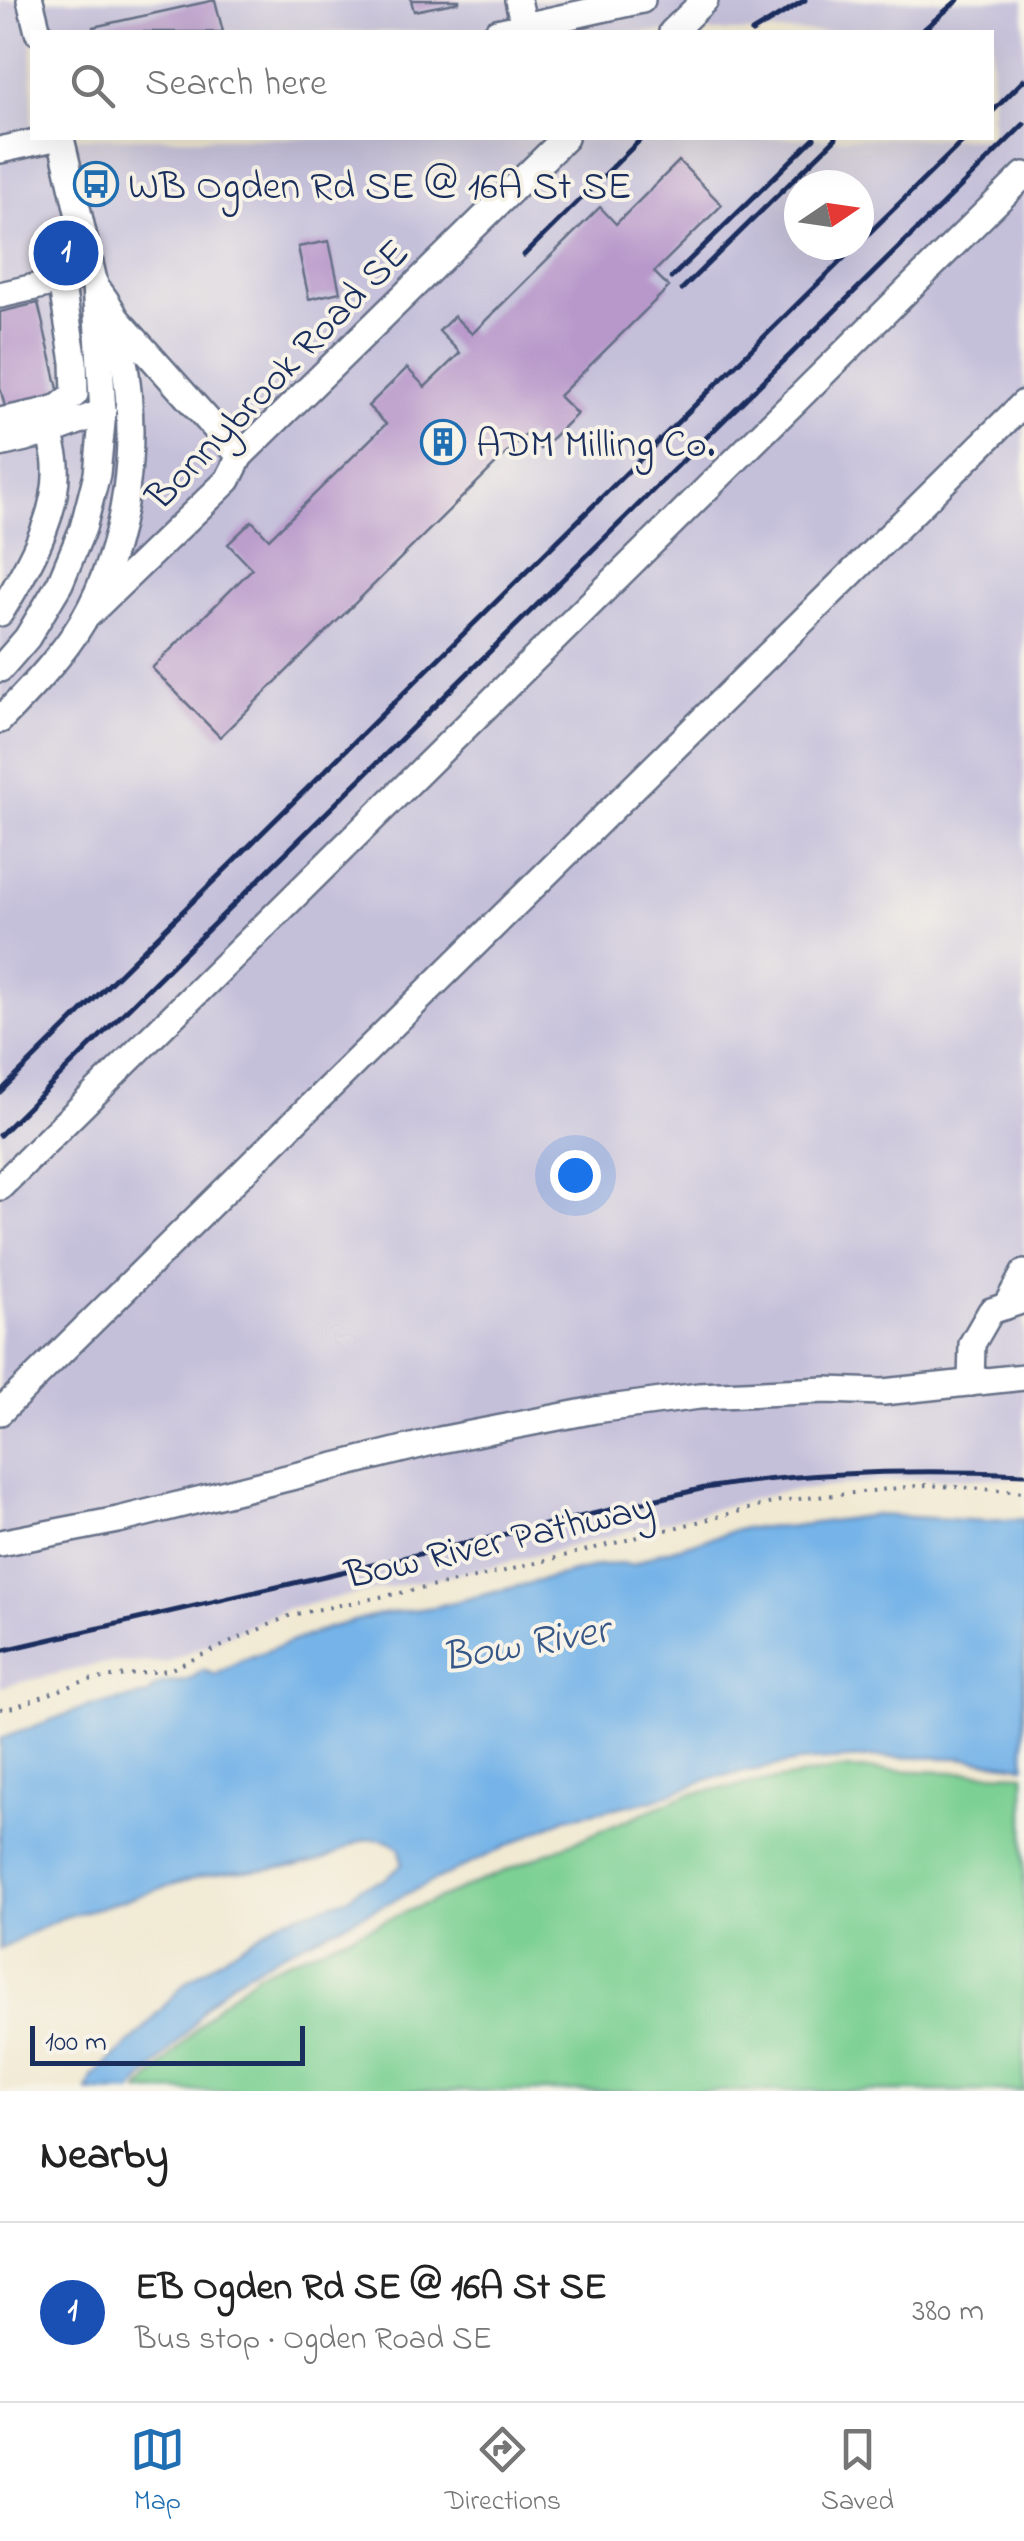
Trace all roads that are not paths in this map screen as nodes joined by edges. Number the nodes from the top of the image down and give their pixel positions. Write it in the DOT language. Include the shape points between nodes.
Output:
graph roads {
  1 [pos="30,0"];
  2 [pos="518,0"];
  3 [pos="642,0"];
  4 [pos="704,0"];
  5 [pos="524,26"];
  6 [pos="38,30"];
  7 [pos="505,30"];
  8 [pos="674,30"];
  9 [pos="45,140"];
  10 [pos="62,140"];
  11 [pos="562,140"];
  12 [pos="0,150"];
  13 [pos="1024,174"];
  14 [pos="94,279"];
  15 [pos="62,280"];
  16 [pos="0,295"];
  17 [pos="116,318"];
  18 [pos="1024,403"];
  19 [pos="103,412"];
  20 [pos="0,422"];
  21 [pos="45,423"];
  22 [pos="0,444"];
  23 [pos="240,456"];
  24 [pos="0,613"];
  25 [pos="84,619"];
  26 [pos="0,669"];
  27 [pos="0,720"];
  28 [pos="0,1187"];
  29 [pos="1024,1273"];
  30 [pos="1015,1303"];
  31 [pos="1024,1378"];
  32 [pos="971,1383"];
  33 [pos="0,1412"];
  34 [pos="0,1543"];
  1 -- 6 [label="street"];
  2 -- 5 [label="street"];
  3 -- 5 [label="street"];
  4 -- 8 [label="street"];
  5 -- 7 [label="street"];
  9 -- 12 [label="street"];
  10 -- 14 [label="street"];
  11 -- 23 [label="street, Bonnybrook Road SE"];
  13 -- 28 [label="street"];
  14 -- 15 [label="street"];
  14 -- 17 [label="street"];
  14 -- 19 [label="street"];
  15 -- 16 [label="street"];
  15 -- 21 [label="street" via="75,394"];
  17 -- 23 [label="street"];
  17 -- 25 [label="street" via="131,443 124,508"];
  18 -- 33 [label="street"];
  19 -- 21 [label="street"];
  19 -- 26 [label="street" via="83,528 60,583"];
  20 -- 21 [label="street"];
  21 -- 22 [label="street"];
  21 -- 24 [label="street" via="56,463 55,493 28,569"];
  23 -- 25 [label="street, Bonnybrook Road SE" via="228,480"];
  25 -- 27 [label="street"];
  29 -- 30 [label="street"];
  30 -- 32 [label="street" via="991,1311 972,1344"];
  31 -- 32 [label="street"];
  32 -- 34 [label="street" via="716,1395 595,1410"];
}
